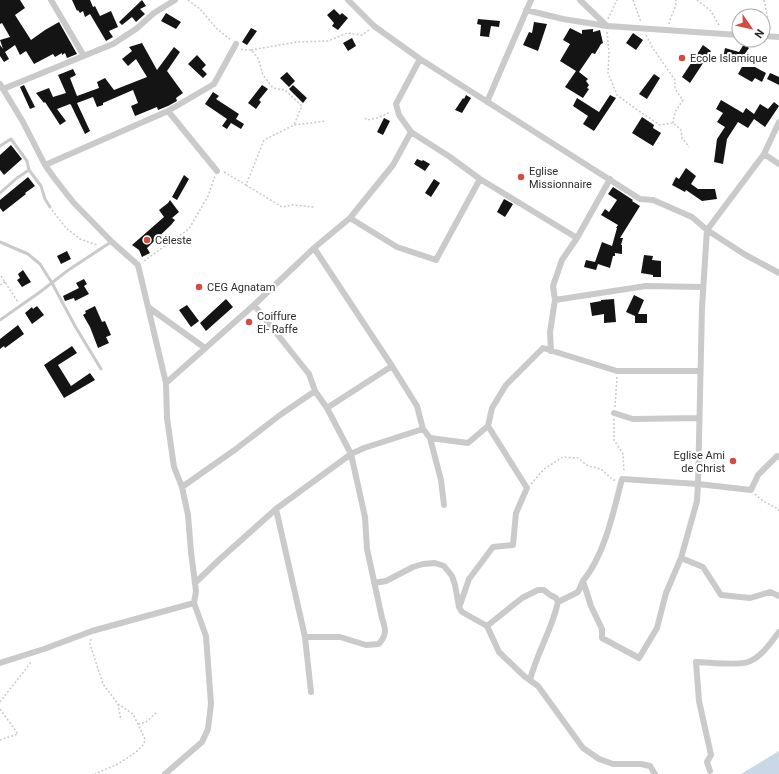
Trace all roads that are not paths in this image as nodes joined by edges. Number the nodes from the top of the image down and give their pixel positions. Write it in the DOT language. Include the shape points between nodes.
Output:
graph roads {
  1 [pos="51,0"];
  2 [pos="175,0"];
  3 [pos="348,0"];
  4 [pos="531,0"];
  5 [pos="580,0"];
  6 [pos="526,10"];
  7 [pos="607,26"];
  8 [pos="731,34"];
  9 [pos="236,44"];
  10 [pos="84,56"];
  11 [pos="420,59"];
  12 [pos="2,86"];
  13 [pos="487,102"];
  14 [pos="168,111"];
  15 [pos="779,122"];
  16 [pos="411,132"];
  17 [pos="0,146"];
  18 [pos="764,154"];
  19 [pos="779,164"];
  20 [pos="45,165"];
  21 [pos="29,170"];
  22 [pos="217,171"];
  23 [pos="480,179"];
  24 [pos="610,179"];
  25 [pos="0,193"];
  26 [pos="50,207"];
  27 [pos="346,222"];
  28 [pos="707,230"];
  29 [pos="577,238"];
  30 [pos="0,242"];
  31 [pos="112,242"];
  32 [pos="314,248"];
  33 [pos="779,273"];
  34 [pos="52,282"];
  35 [pos="703,287"];
  36 [pos="555,300"];
  37 [pos="254,305"];
  38 [pos="148,307"];
  39 [pos="0,320"];
  40 [pos="205,348"];
  41 [pos="551,351"];
  42 [pos="392,366"];
  43 [pos="101,369"];
  44 [pos="700,371"];
  45 [pos="166,383"];
  46 [pos="315,391"];
  47 [pos="326,408"];
  48 [pos="614,413"];
  49 [pos="699,418"];
  50 [pos="488,426"];
  51 [pos="423,429"];
  52 [pos="430,438"];
  53 [pos="351,454"];
  54 [pos="779,457"];
  55 [pos="698,484"];
  56 [pos="182,487"];
  57 [pos="444,505"];
  58 [pos="276,509"];
  59 [pos="680,558"];
  60 [pos="583,581"];
  61 [pos="196,583"];
  62 [pos="374,583"];
  63 [pos="779,596"];
  64 [pos="558,602"];
  65 [pos="194,604"];
  66 [pos="459,607"];
  67 [pos="487,626"];
  68 [pos="779,632"];
  69 [pos="305,637"];
  70 [pos="0,664"];
  71 [pos="530,680"];
  72 [pos="311,692"];
  73 [pos="710,771"];
  74 [pos="165,774"];
  75 [pos="655,774"];
  1 -- 10 [label="street"];
  2 -- 10 [label="street" via="123,38"];
  3 -- 11 [label="street" via="374,26"];
  4 -- 6 [label="street"];
  5 -- 7 [label="street"];
  6 -- 7 [label="street"];
  6 -- 13 [label="street"];
  7 -- 8 [label="street"];
  9 -- 14 [label="street" via="214,84"];
  10 -- 12 [label="street"];
  11 -- 13 [label="street"];
  11 -- 16 [label="street" via="396,104 399,115"];
  12 -- 20 [label="street"];
  13 -- 24 [label="street"];
  14 -- 20 [label="street"];
  14 -- 22 [label="street"];
  15 -- 18 [label="street"];
  16 -- 23 [label="street"];
  16 -- 27 [label="street" via="393,165"];
  17 -- 21 [label="lane" via="11,139 27,161"];
  18 -- 19 [label="street"];
  18 -- 28 [label="street"];
  20 -- 31 [label="street" via="73,202"];
  21 -- 25 [label="lane"];
  21 -- 26 [label="lane" via="41,186"];
  23 -- 27 [label="street" via="436,260 397,247"];
  23 -- 29 [label="street"];
  24 -- 28 [label="street" via="640,199 653,200 692,217"];
  24 -- 29 [label="street"];
  27 -- 32 [label="street"];
  28 -- 33 [label="street"];
  28 -- 35 [label="street"];
  29 -- 36 [label="street" via="562,260 553,286"];
  30 -- 34 [label="lane" via="28,254 40,264"];
  31 -- 34 [label="lane"];
  31 -- 38 [label="street" via="138,265"];
  32 -- 37 [label="street"];
  32 -- 42 [label="street"];
  34 -- 39 [label="lane"];
  34 -- 43 [label="lane"];
  35 -- 36 [label="street" via="646,286"];
  35 -- 44 [label="street"];
  36 -- 41 [label="street" via="550,332"];
  37 -- 40 [label="street"];
  37 -- 46 [label="street" via="309,374"];
  38 -- 40 [label="street"];
  38 -- 45 [label="street"];
  40 -- 45 [label="street"];
  41 -- 44 [label="street" via="617,371"];
  41 -- 50 [label="street" via="543,348 506,385 492,408"];
  42 -- 47 [label="street"];
  42 -- 51 [label="street" via="417,406"];
  44 -- 49 [label="street"];
  45 -- 56 [label="street" via="167,418 174,467"];
  46 -- 47 [label="street"];
  46 -- 56 [label="street"];
  47 -- 53 [label="street"];
  48 -- 49 [label="street" via="633,419"];
  49 -- 55 [label="street"];
  50 -- 52 [label="street" via="468,442"];
  50 -- 66 [label="street" via="527,488 516,514 513,545 493,547 469,580"];
  51 -- 52 [label="street"];
  51 -- 53 [label="street"];
  52 -- 57 [label="street" via="441,480"];
  53 -- 58 [label="street"];
  53 -- 62 [label="street" via="366,517 367,549"];
  54 -- 55 [label="street" via="777,456 758,475 751,490"];
  55 -- 59 [label="street" via="697,501"];
  55 -- 60 [label="street" via="624,479 608,531 590,572"];
  56 -- 61 [label="street"];
  58 -- 61 [label="street"];
  58 -- 69 [label="street"];
  59 -- 60 [label="street" via="666,593 657,628 639,658 602,638 602,629"];
  59 -- 63 [label="street" via="702,567 721,595 750,598 770,592"];
  60 -- 64 [label="street" via="578,592"];
  61 -- 65 [label="street"];
  62 -- 66 [label="street" via="386,581 413,567 435,563 444,566 452,576"];
  62 -- 69 [label="street" via="386,629 379,644 366,645 340,637"];
  64 -- 67 [label="street" via="544,590 538,590 522,598"];
  64 -- 71 [label="street" via="555,618 534,664"];
  65 -- 70 [label="street" via="92,631"];
  65 -- 74 [label="street" via="206,636 212,704 208,729 202,742"];
  66 -- 67 [label="street" via="462,612"];
  67 -- 71 [label="street" via="499,652"];
  68 -- 73 [label="street" via="770,645 748,662 696,662 699,701 711,755 708,762"];
  69 -- 72 [label="street"];
  71 -- 75 [label="street" via="538,686 583,748 599,759 613,764 650,766"];
}
